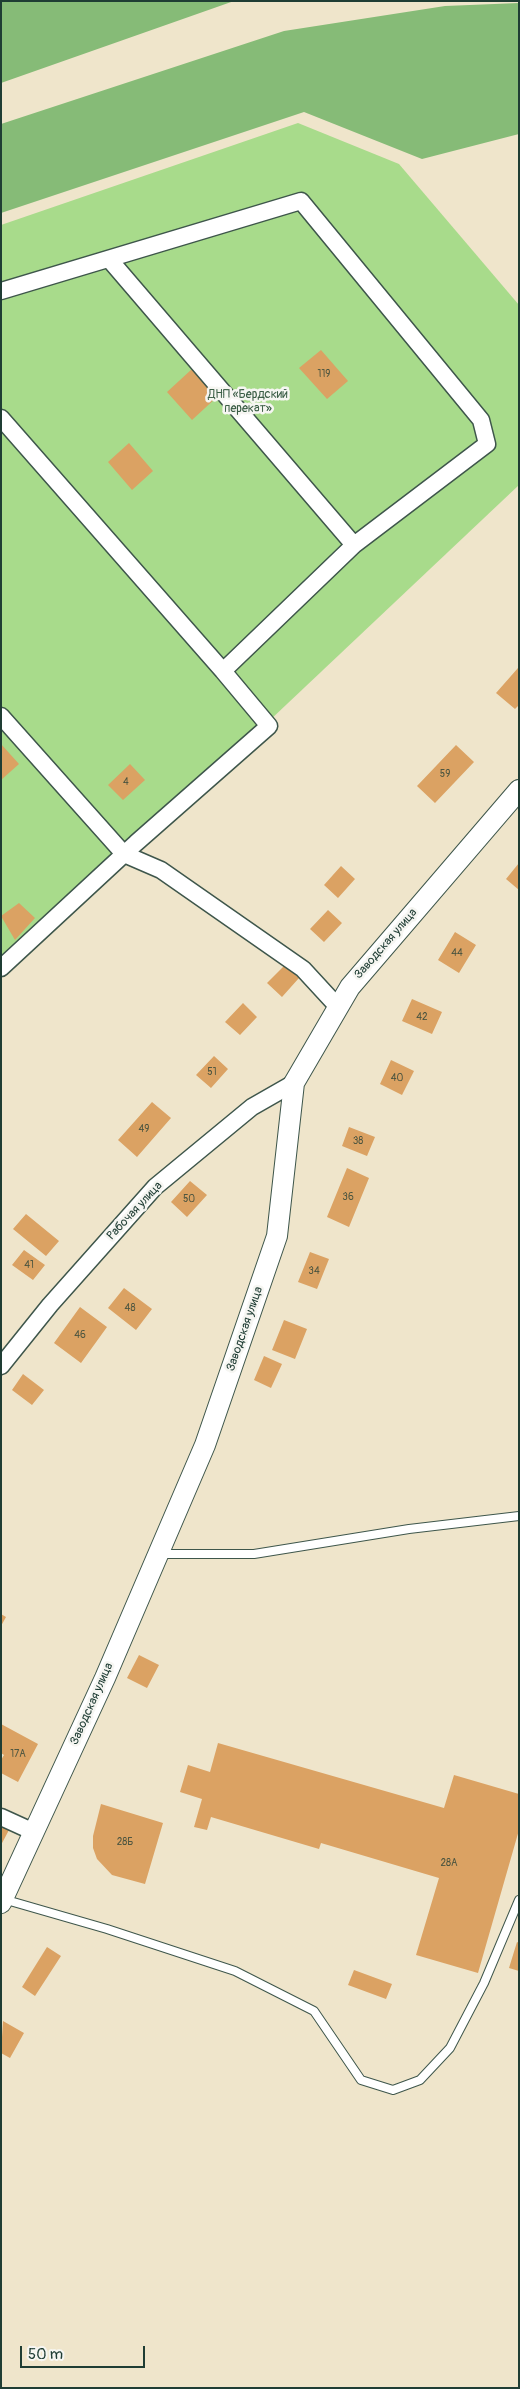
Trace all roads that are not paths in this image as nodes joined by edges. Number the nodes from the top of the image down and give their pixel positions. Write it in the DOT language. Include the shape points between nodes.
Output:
graph roads {
  1 [pos="108,259"];
  2 [pos="1,291"];
  3 [pos="1,418"];
  4 [pos="354,545"];
  5 [pos="223,671"];
  6 [pos="1,716"];
  7 [pos="519,790"];
  8 [pos="124,854"];
  9 [pos="1,968"];
  10 [pos="338,1008"];
  11 [pos="294,1083"];
  12 [pos="1,1366"];
  13 [pos="519,1516"];
  14 [pos="158,1554"];
  15 [pos="1,1817"];
  16 [pos="34,1832"];
  17 [pos="519,1900"];
  18 [pos="2,1901"];
  1 -- 2 [label="street"];
  1 -- 4 [label="street"];
  1 -- 4 [label="street" via="301,200 481,420 487,444"];
  3 -- 5 [label="street"];
  4 -- 5 [label="street"];
  5 -- 8 [label="street" via="269,726"];
  6 -- 8 [label="street"];
  7 -- 10 [label="street, Заводская улица" via="350,986"];
  8 -- 9 [label="street"];
  8 -- 10 [label="street" via="161,870 303,969"];
  10 -- 11 [label="street, Заводская улица"];
  11 -- 12 [label="street, Рабочая улица" via="252,1107 156,1187 50,1305"];
  11 -- 14 [label="street, Заводская улица" via="277,1236 204,1445"];
  13 -- 14 [label="lane" via="409,1529 254,1554"];
  14 -- 16 [label="street, Заводская улица"];
  15 -- 16 [label="street"];
  16 -- 18 [label="street, Заводская улица"];
  17 -- 18 [label="lane" via="484,1983 450,2048 420,2080 393,2090 361,2080 314,2011 235,1970 107,1929"];
}
